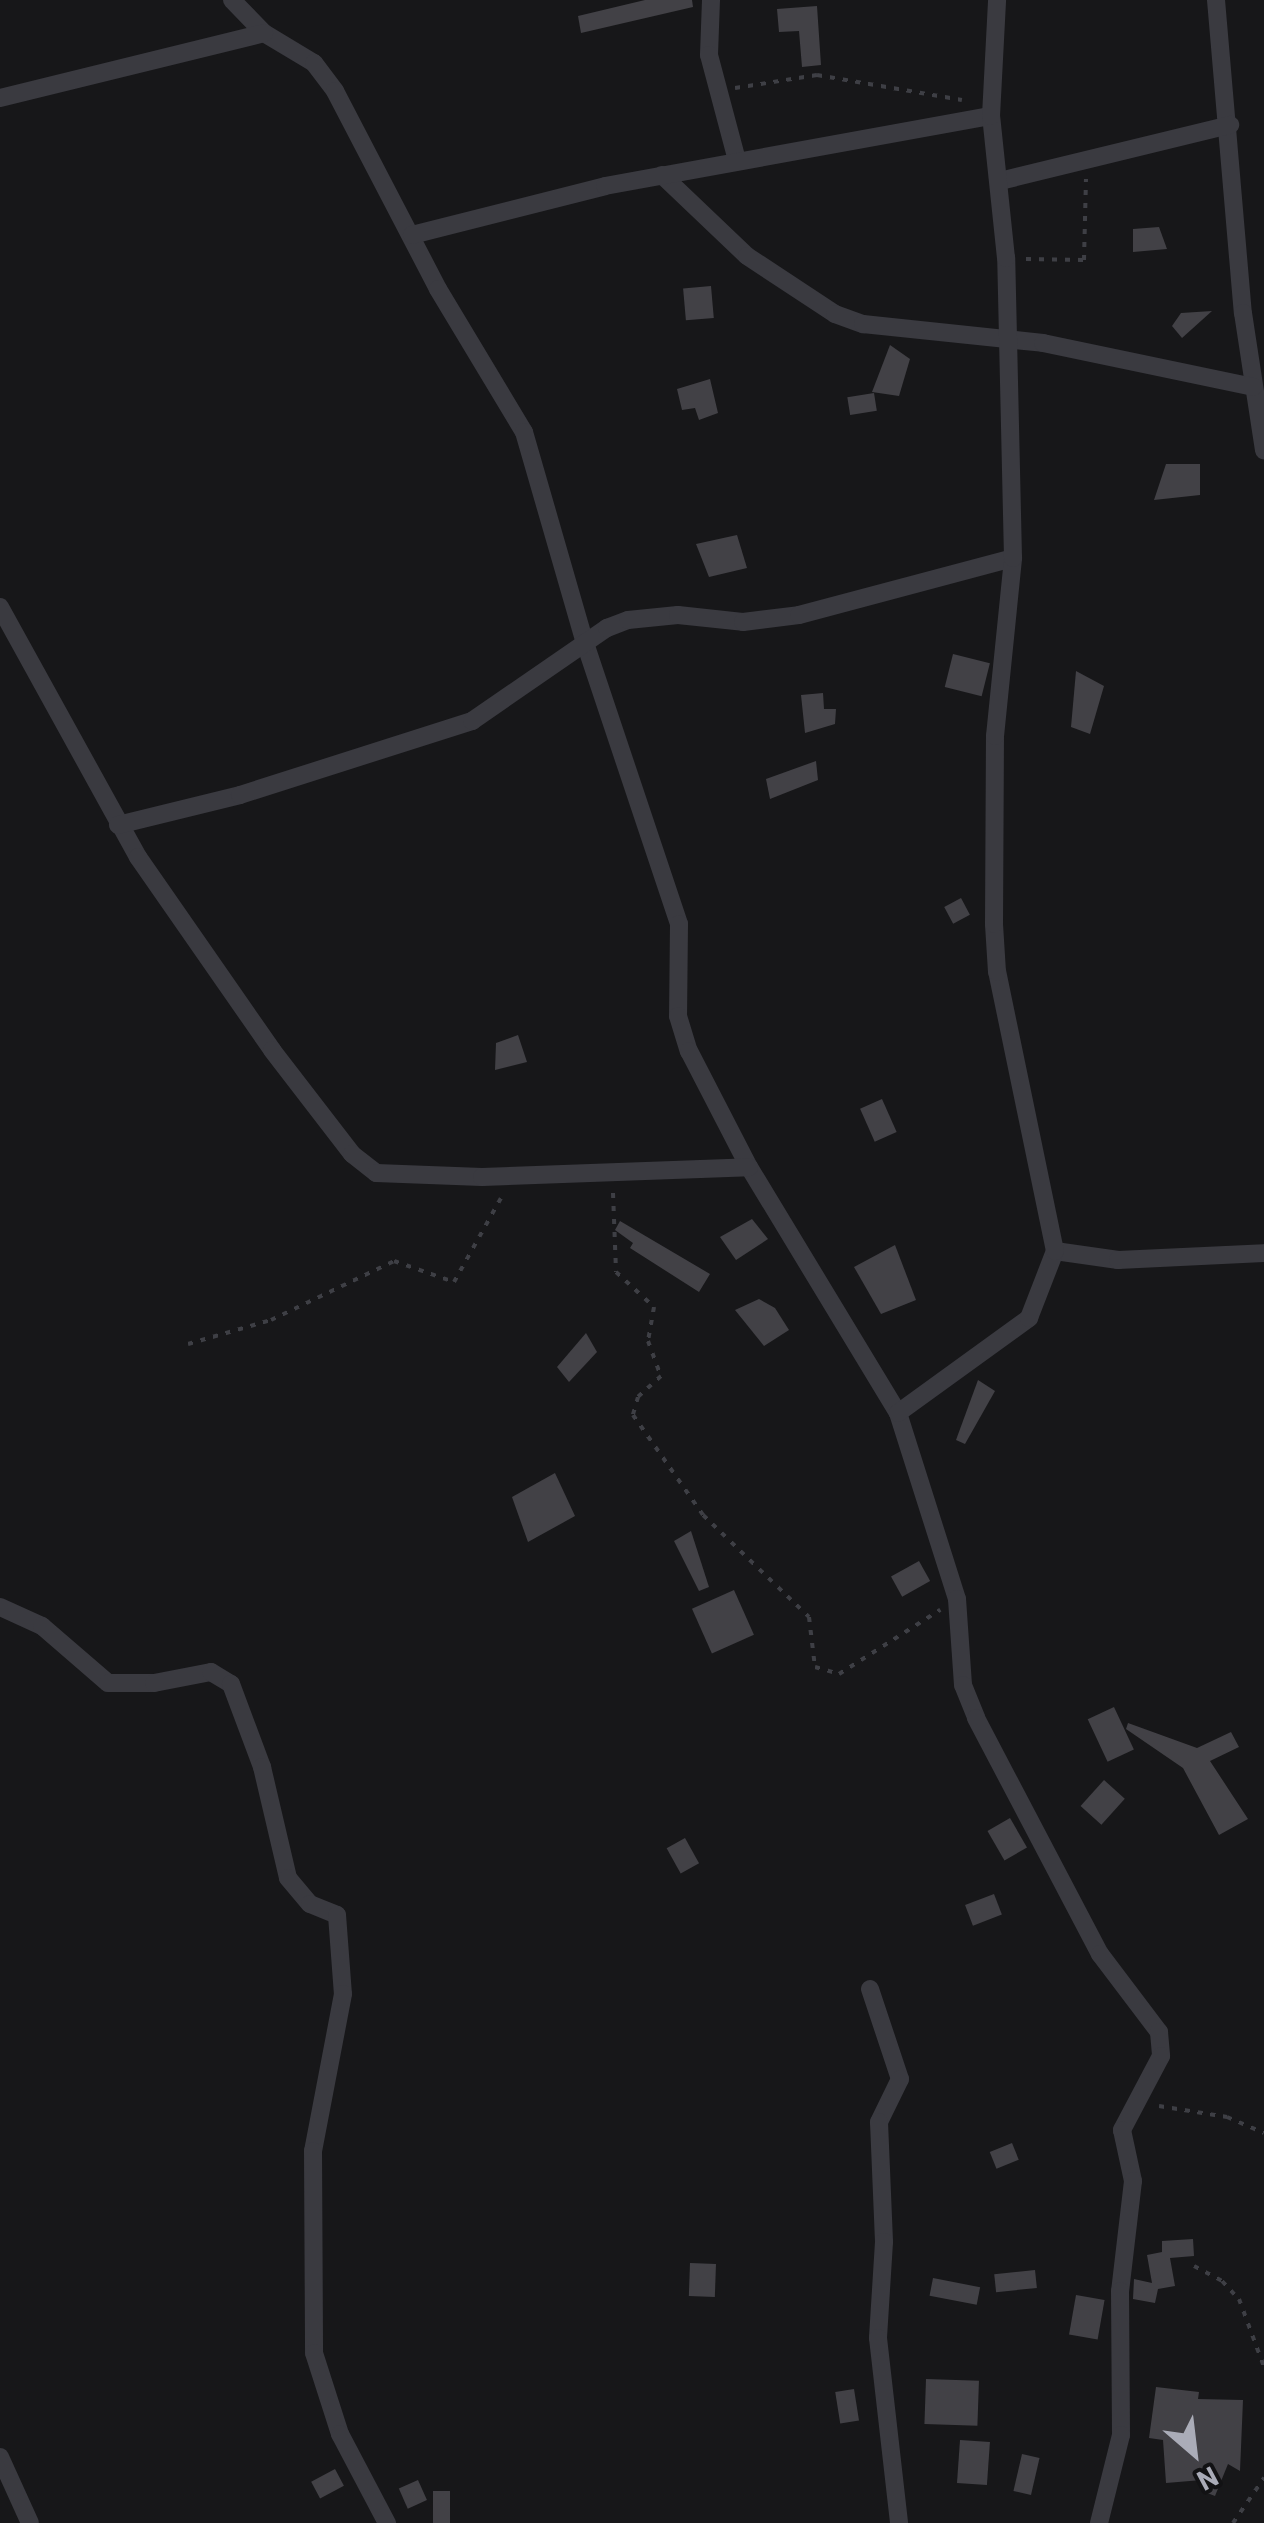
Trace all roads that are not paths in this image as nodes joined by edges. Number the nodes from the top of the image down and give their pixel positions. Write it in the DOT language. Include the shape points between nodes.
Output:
graph roads {
  1 [pos="232,0"];
  2 [pos="710,0"];
  3 [pos="997,0"];
  4 [pos="1216,0"];
  5 [pos="264,33"];
  6 [pos="0,98"];
  7 [pos="990,112"];
  8 [pos="1230,125"];
  9 [pos="737,160"];
  10 [pos="662,175"];
  11 [pos="1000,181"];
  12 [pos="412,235"];
  13 [pos="1004,337"];
  14 [pos="1253,387"];
  15 [pos="1264,450"];
  16 [pos="1013,558"];
  17 [pos="0,607"];
  18 [pos="584,642"];
  19 [pos="118,826"];
  20 [pos="749,1167"];
  21 [pos="1055,1251"];
  22 [pos="1264,1253"];
  23 [pos="898,1413"];
  24 [pos="0,1607"];
  25 [pos="870,1989"];
  26 [pos="0,2457"];
  27 [pos="30,2523"];
  28 [pos="387,2523"];
  29 [pos="898,2523"];
  30 [pos="1099,2523"];
  1 -- 5 [label="street"];
  2 -- 9 [label="street" via="716,94"];
  3 -- 7 [label="street"];
  4 -- 8 [label="street"];
  5 -- 6 [label="street"];
  5 -- 12 [label="street" via="297,49 335,91"];
  7 -- 9 [label="street"];
  7 -- 11 [label="street"];
  8 -- 11 [label="street"];
  8 -- 14 [label="street"];
  9 -- 10 [label="street"];
  10 -- 12 [label="street"];
  10 -- 13 [label="street" via="746,256 834,314 890,330"];
  11 -- 13 [label="street"];
  12 -- 18 [label="street" via="524,432"];
  13 -- 14 [label="street"];
  13 -- 16 [label="street"];
  14 -- 15 [label="street"];
  16 -- 18 [label="street" via="799,614 742,622 660,616 618,624"];
  16 -- 21 [label="street" via="995,736 994,924"];
  17 -- 19 [label="street"];
  18 -- 19 [label="street" via="472,721 240,796"];
  18 -- 20 [label="street" via="680,924 678,1016 689,1051"];
  19 -- 20 [label="street" via="239,1005 352,1154 376,1173 513,1176"];
  20 -- 23 [label="street"];
  21 -- 22 [label="street" via="1118,1260"];
  21 -- 23 [label="street" via="1029,1318"];
  23 -- 30 [label="street" via="957,1599 963,1685 993,1756 1100,1954 1159,2032 1161,2056 1122,2130 1133,2181 1120,2291 1121,2435"];
  24 -- 28 [label="street" via="42,1626 108,1683 154,1684 211,1672 232,1684 262,1767 288,1878 310,1904 337,1915 343,1994 313,2151 314,2353 346,2449"];
  25 -- 29 [label="street" via="900,2080 880,2122 878,2338"];
  26 -- 27 [label="street"];
}
